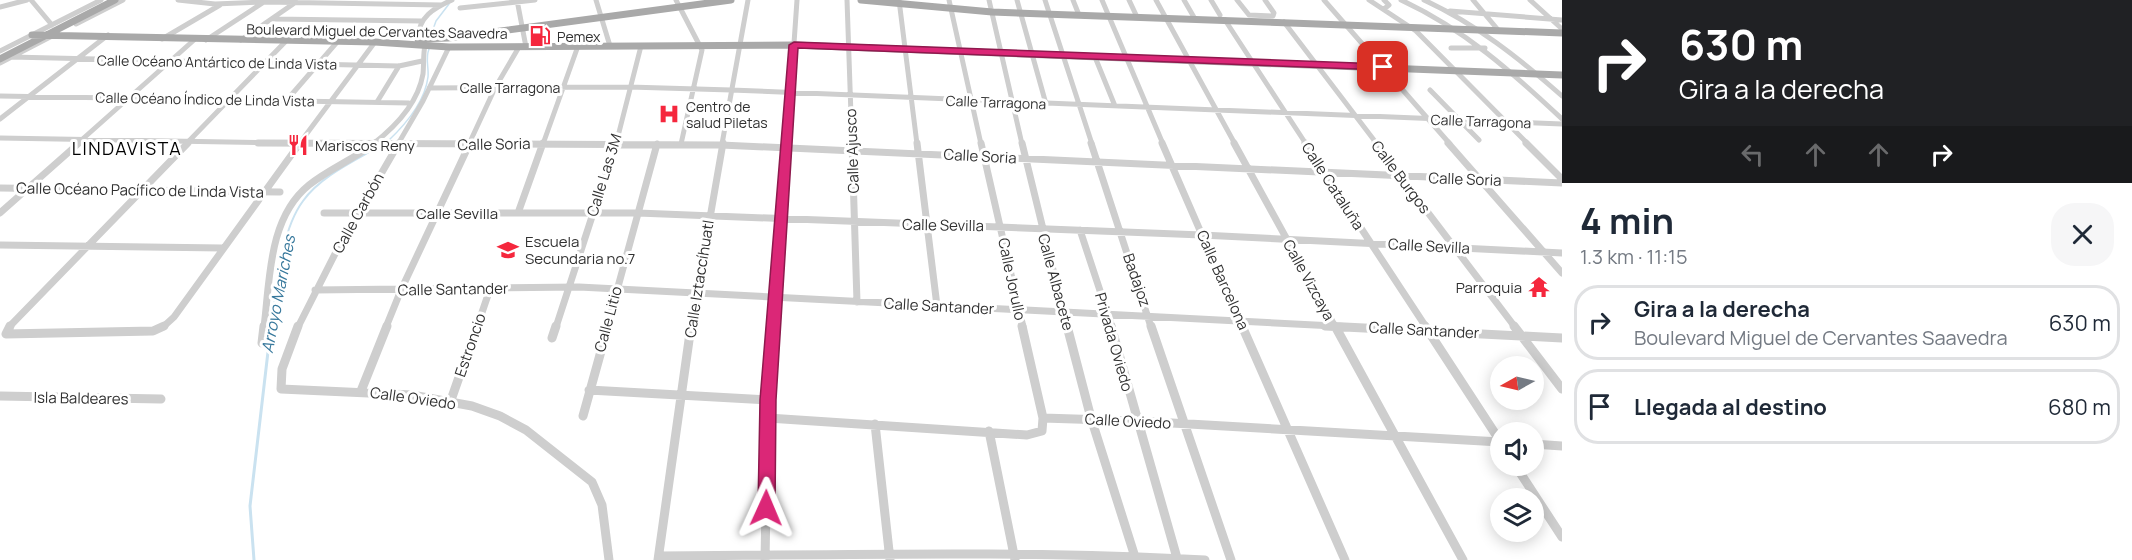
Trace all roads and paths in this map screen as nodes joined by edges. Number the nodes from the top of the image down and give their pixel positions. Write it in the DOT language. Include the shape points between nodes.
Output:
graph roads {
  1 [pos="29,0"];
  2 [pos="100,0"];
  3 [pos="108,0"];
  4 [pos="115,0"];
  5 [pos="123,0"];
  6 [pos="178,0"];
  7 [pos="227,0"];
  8 [pos="452,0"];
  9 [pos="535,0"];
  10 [pos="596,0"];
  11 [pos="676,0"];
  12 [pos="731,0"];
  13 [pos="748,0"];
  14 [pos="797,0"];
  15 [pos="847,0"];
  16 [pos="861,0"];
  17 [pos="989,0"];
  18 [pos="1017,0"];
  19 [pos="1046,0"];
  20 [pos="1073,0"];
  21 [pos="1101,0"];
  22 [pos="1129,0"];
  23 [pos="1156,0"];
  24 [pos="1184,0"];
  25 [pos="1211,0"];
  26 [pos="1237,0"];
  27 [pos="1265,0"];
  28 [pos="1324,0"];
  29 [pos="1369,0"];
  30 [pos="1384,0"];
  31 [pos="1401,0"];
  32 [pos="1424,0"];
  33 [pos="1473,0"];
  34 [pos="1530,0"];
  35 [pos="267,1"];
  36 [pos="298,1"];
  37 [pos="333,1"];
  38 [pos="517,1"];
  39 [pos="403,2"];
  40 [pos="899,2"];
  41 [pos="444,3"];
  42 [pos="220,4"];
  43 [pos="950,4"];
  44 [pos="0,7"];
  45 [pos="679,7"];
  46 [pos="460,8"];
  47 [pos="1384,9"];
  48 [pos="1446,11"];
  49 [pos="992,12"];
  50 [pos="1021,13"];
  51 [pos="1484,13"];
  52 [pos="1050,14"];
  53 [pos="1079,15"];
  54 [pos="1109,16"];
  55 [pos="601,17"];
  56 [pos="1137,17"];
  57 [pos="1222,17"];
  58 [pos="1166,18"];
  59 [pos="273,19"];
  60 [pos="1195,19"];
  61 [pos="1549,19"];
  62 [pos="1562,20"];
  63 [pos="421,21"];
  64 [pos="1284,22"];
  65 [pos="1346,24"];
  66 [pos="52,25"];
  67 [pos="1410,26"];
  68 [pos="522,28"];
  69 [pos="1562,29"];
  70 [pos="1459,30"];
  71 [pos="1482,31"];
  72 [pos="1499,32"];
  73 [pos="1562,33"];
  74 [pos="44,34"];
  75 [pos="107,36"];
  76 [pos="164,37"];
  77 [pos="209,38"];
  78 [pos="244,38"];
  79 [pos="448,38"];
  80 [pos="194,40"];
  81 [pos="286,41"];
  82 [pos="338,41"];
  83 [pos="375,42"];
  84 [pos="422,42"];
  85 [pos="740,44"];
  86 [pos="701,45"];
  87 [pos="794,45"];
  88 [pos="523,46"];
  89 [pos="578,46"];
  90 [pos="610,46"];
  91 [pos="641,46"];
  92 [pos="847,46"];
  93 [pos="447,47"];
  94 [pos="1451,48"];
  95 [pos="1485,48"];
  96 [pos="904,49"];
  97 [pos="960,52"];
  98 [pos="1001,53"];
  99 [pos="1032,55"];
  100 [pos="1062,56"];
  101 [pos="0,57"];
  102 [pos="12,57"];
  103 [pos="1095,57"];
  104 [pos="1127,58"];
  105 [pos="77,60"];
  106 [pos="1189,60"];
  107 [pos="169,61"];
  108 [pos="422,61"];
  109 [pos="1252,62"];
  110 [pos="263,63"];
  111 [pos="317,64"];
  112 [pos="357,65"];
  113 [pos="1316,65"];
  114 [pos="399,66"];
  115 [pos="1383,67"];
  116 [pos="1455,70"];
  117 [pos="1513,73"];
  118 [pos="1537,74"];
  119 [pos="1562,75"];
  120 [pos="563,87"];
  121 [pos="629,87"];
  122 [pos="429,88"];
  123 [pos="495,88"];
  124 [pos="694,89"];
  125 [pos="731,90"];
  126 [pos="1430,90"];
  127 [pos="789,92"];
  128 [pos="851,95"];
  129 [pos="0,96"];
  130 [pos="29,96"];
  131 [pos="1562,96"];
  132 [pos="128,97"];
  133 [pos="912,98"];
  134 [pos="228,100"];
  135 [pos="286,101"];
  136 [pos="331,101"];
  137 [pos="970,101"];
  138 [pos="377,102"];
  139 [pos="1012,103"];
  140 [pos="409,104"];
  141 [pos="1047,104"];
  142 [pos="1079,105"];
  143 [pos="1115,106"];
  144 [pos="1149,108"];
  145 [pos="1216,111"];
  146 [pos="1286,113"];
  147 [pos="1355,116"];
  148 [pos="0,118"];
  149 [pos="1428,119"];
  150 [pos="1562,119"];
  151 [pos="1458,120"];
  152 [pos="1506,122"];
  153 [pos="1562,124"];
  154 [pos="0,138"];
  155 [pos="81,139"];
  156 [pos="1479,140"];
  157 [pos="187,141"];
  158 [pos="545,143"];
  159 [pos="299,144"];
  160 [pos="470,144"];
  161 [pos="616,144"];
  162 [pos="657,144"];
  163 [pos="681,144"];
  164 [pos="375,145"];
  165 [pos="397,145"];
  166 [pos="721,145"];
  167 [pos="786,147"];
  168 [pos="851,151"];
  169 [pos="917,153"];
  170 [pos="984,156"];
  171 [pos="1025,158"];
  172 [pos="1098,161"];
  173 [pos="1171,165"];
  174 [pos="1247,169"];
  175 [pos="1324,172"];
  176 [pos="1400,176"];
  177 [pos="1482,180"];
  178 [pos="1562,181"];
  179 [pos="0,188"];
  180 [pos="26,189"];
  181 [pos="139,191"];
  182 [pos="264,192"];
  183 [pos="280,192"];
  184 [pos="438,212"];
  185 [pos="0,213"];
  186 [pos="324,213"];
  187 [pos="359,213"];
  188 [pos="518,213"];
  189 [pos="593,213"];
  190 [pos="638,213"];
  191 [pos="709,216"];
  192 [pos="781,219"];
  193 [pos="854,222"];
  194 [pos="927,225"];
  195 [pos="1000,226"];
  196 [pos="1041,228"];
  197 [pos="1080,230"];
  198 [pos="1121,231"];
  199 [pos="1202,235"];
  200 [pos="1288,240"];
  201 [pos="1370,243"];
  202 [pos="0,244"];
  203 [pos="84,247"];
  204 [pos="1454,247"];
  205 [pos="222,248"];
  206 [pos="1544,252"];
  207 [pos="1562,254"];
  208 [pos="1562,273"];
  209 [pos="568,287"];
  210 [pos="616,288"];
  211 [pos="489,289"];
  212 [pos="315,290"];
  213 [pos="401,290"];
  214 [pos="696,294"];
  215 [pos="775,298"];
  216 [pos="856,302"];
  217 [pos="937,306"];
  218 [pos="1018,310"];
  219 [pos="1064,312"];
  220 [pos="1108,314"];
  221 [pos="1149,316"];
  222 [pos="1241,321"];
  223 [pos="1334,325"];
  224 [pos="1427,330"];
  225 [pos="1522,336"];
  226 [pos="552,338"];
  227 [pos="1562,338"];
  228 [pos="262,344"];
  229 [pos="278,384"];
  230 [pos="1562,389"];
  231 [pos="589,390"];
  232 [pos="361,391"];
  233 [pos="0,396"];
  234 [pos="682,396"];
  235 [pos="161,399"];
  236 [pos="451,400"];
  237 [pos="768,400"];
  238 [pos="583,416"];
  239 [pos="768,418"];
  240 [pos="1043,418"];
  241 [pos="1091,418"];
  242 [pos="1137,421"];
  243 [pos="876,423"];
  244 [pos="1183,424"];
  245 [pos="1490,427"];
  246 [pos="1287,429"];
  247 [pos="989,431"];
  248 [pos="1395,435"];
  249 [pos="1490,441"];
  250 [pos="1544,445"];
  251 [pos="1562,446"];
  252 [pos="1522,476"];
  253 [pos="1562,537"];
  254 [pos="765,557"];
  255 [pos="890,557"];
  256 [pos="1014,557"];
  257 [pos="658,558"];
  258 [pos="1135,558"];
  259 [pos="1177,558"];
  260 [pos="609,560"];
  261 [pos="1205,560"];
  262 [pos="1231,560"];
  263 [pos="1345,560"];
  264 [pos="1463,560"];
  1 -- 44 [label="street"];
  1 -- 66 [label="street"];
  2 -- 66 [label="street"];
  3 -- 74 [label="main road"];
  4 -- 74 [label="main road"];
  5 -- 74 [label="street"];
  6 -- 42 [label="street"];
  7 -- 42 [label="street"];
  8 -- 41 [label="street"];
  9 -- 38 [label="street"];
  10 -- 55 [label="street"];
  11 -- 45 [label="street"];
  12 -- 45 [label="main road"];
  13 -- 85 [label="street, Calle Iztaccíhuatl"];
  14 -- 87 [label="street"];
  15 -- 92 [label="street, Calle Ajusco"];
  16 -- 40 [label="main road"];
  17 -- 49 [label="street, Calle Albacete"];
  18 -- 50 [label="street"];
  19 -- 52 [label="street, Badajoz"];
  20 -- 53 [label="street"];
  21 -- 54 [label="street, Calle Barcelona"];
  22 -- 56 [label="street"];
  23 -- 58 [label="street, Calle Vizcaya"];
  24 -- 60 [label="street"];
  25 -- 57 [label="street, Calle Cataluña"];
  26 -- 27 [label="street" via="1249,15 1273,16"];
  28 -- 65 [label="street"];
  29 -- 47 [label="street"];
  30 -- 47 [label="street" via="1389,5"];
  31 -- 70 [label="street"];
  32 -- 48 [label="street"];
  33 -- 51 [label="street"];
  34 -- 61 [label="street"];
  35 -- 36 [label="street"];
  35 -- 42 [label="street"];
  35 -- 77 [label="street"];
  36 -- 37 [label="street"];
  36 -- 59 [label="street"];
  37 -- 39 [label="street"];
  38 -- 46 [label="street"];
  38 -- 68 [label="street"];
  39 -- 41 [label="street"];
  40 -- 43 [label="main road"];
  40 -- 96 [label="street"];
  41 -- 63 [label="street"];
  42 -- 76 [label="street"];
  43 -- 49 [label="main road"];
  43 -- 97 [label="street, Calle Jorullo"];
  45 -- 55 [label="main road"];
  45 -- 86 [label="street"];
  47 -- 67 [label="street"];
  48 -- 51 [label="street"];
  48 -- 71 [label="street"];
  49 -- 50 [label="main road"];
  49 -- 98 [label="street, Calle Albacete"];
  50 -- 52 [label="main road"];
  50 -- 99 [label="street"];
  51 -- 61 [label="street"];
  51 -- 72 [label="street"];
  52 -- 53 [label="main road"];
  52 -- 100 [label="street, Badajoz"];
  53 -- 54 [label="main road"];
  54 -- 56 [label="main road"];
  54 -- 104 [label="street, Calle Barcelona"];
  55 -- 68 [label="main road"];
  55 -- 90 [label="street"];
  56 -- 58 [label="main road"];
  57 -- 60 [label="main road"];
  57 -- 64 [label="main road"];
  57 -- 109 [label="street, Calle Cataluña"];
  58 -- 60 [label="main road"];
  58 -- 106 [label="street, Calle Vizcaya"];
  59 -- 63 [label="street"];
  59 -- 78 [label="street"];
  61 -- 62 [label="street"];
  61 -- 69 [label="street"];
  63 -- 84 [label="street" via="418,28"];
  64 -- 65 [label="main road"];
  64 -- 113 [label="street, Calle Burgos"];
  65 -- 67 [label="main road"];
  65 -- 115 [label="street"];
  66 -- 74 [label="street"];
  67 -- 70 [label="main road"];
  67 -- 116 [label="street"];
  68 -- 79 [label="main road"];
  68 -- 88 [label="street"];
  70 -- 71 [label="main road"];
  70 -- 95 [label="street"];
  71 -- 72 [label="main road"];
  71 -- 118 [label="street"];
  72 -- 73 [label="main road"];
  74 -- 75 [label="main road, Boulevard Miguel de Cervantes Saavedra"];
  74 -- 101 [label="main road"];
  74 -- 102 [label="street"];
  75 -- 76 [label="main road, Boulevard Miguel de Cervantes Saavedra"];
  75 -- 105 [label="street"];
  76 -- 77 [label="main road, Boulevard Miguel de Cervantes Saavedra"];
  76 -- 80 [label="main road, Boulevard Miguel de Cervantes Saavedra"];
  77 -- 78 [label="main road, Boulevard Miguel de Cervantes Saavedra"];
  77 -- 80 [label="main road, Boulevard Miguel de Cervantes Saavedra"];
  78 -- 81 [label="main road, Boulevard Miguel de Cervantes Saavedra"];
  78 -- 84 [label="main road, Boulevard Miguel de Cervantes Saavedra"];
  79 -- 84 [label="main road"];
  79 -- 93 [label="main road" via="442,43"];
  80 -- 107 [label="street"];
  81 -- 82 [label="main road, Boulevard Miguel de Cervantes Saavedra"];
  81 -- 110 [label="street"];
  82 -- 83 [label="main road, Boulevard Miguel de Cervantes Saavedra"];
  82 -- 111 [label="street"];
  83 -- 84 [label="main road, Boulevard Miguel de Cervantes Saavedra"];
  83 -- 112 [label="street"];
  84 -- 93 [label="main road, Boulevard Miguel de Cervantes Saavedra"];
  84 -- 108 [label="street"];
  85 -- 86 [label="main road, Boulevard Miguel de Cervantes Saavedra"];
  85 -- 87 [label="main road, Boulevard Miguel de Cervantes Saavedra"];
  85 -- 125 [label="street, Calle Iztaccíhuatl"];
  86 -- 91 [label="main road, Boulevard Miguel de Cervantes Saavedra"];
  86 -- 124 [label="street"];
  87 -- 92 [label="main road, Boulevard Miguel de Cervantes Saavedra"];
  87 -- 127 [label="street"];
  88 -- 89 [label="main road, Boulevard Miguel de Cervantes Saavedra"];
  88 -- 93 [label="main road, Boulevard Miguel de Cervantes Saavedra"];
  88 -- 123 [label="street"];
  89 -- 90 [label="main road, Boulevard Miguel de Cervantes Saavedra"];
  89 -- 120 [label="street"];
  90 -- 91 [label="main road, Boulevard Miguel de Cervantes Saavedra"];
  91 -- 121 [label="street, Calle Las 3M"];
  92 -- 96 [label="main road, Boulevard Miguel de Cervantes Saavedra"];
  92 -- 128 [label="street, Calle Ajusco"];
  93 -- 122 [label="street, Calle Carbón"];
  94 -- 95 [label="street"];
  95 -- 117 [label="street"];
  96 -- 97 [label="main road, Boulevard Miguel de Cervantes Saavedra"];
  96 -- 133 [label="street"];
  97 -- 98 [label="main road, Boulevard Miguel de Cervantes Saavedra"];
  97 -- 137 [label="street, Calle Jorullo"];
  98 -- 99 [label="main road, Boulevard Miguel de Cervantes Saavedra"];
  98 -- 139 [label="street, Calle Albacete"];
  99 -- 100 [label="main road, Boulevard Miguel de Cervantes Saavedra"];
  99 -- 141 [label="street"];
  100 -- 103 [label="main road, Boulevard Miguel de Cervantes Saavedra"];
  100 -- 142 [label="street, Badajoz"];
  101 -- 102 [label="street"];
  102 -- 105 [label="street, Calle Océano Antártico de Linda Vista"];
  103 -- 104 [label="main road, Boulevard Miguel de Cervantes Saavedra"];
  103 -- 143 [label="street"];
  104 -- 106 [label="main road, Boulevard Miguel de Cervantes Saavedra"];
  104 -- 144 [label="street, Calle Barcelona"];
  105 -- 107 [label="street, Calle Océano Antártico de Linda Vista"];
  105 -- 130 [label="street"];
  106 -- 109 [label="main road, Boulevard Miguel de Cervantes Saavedra"];
  106 -- 145 [label="street, Calle Vizcaya"];
  107 -- 110 [label="street, Calle Océano Antártico de Linda Vista"];
  107 -- 132 [label="street"];
  108 -- 114 [label="street, Calle Océano Antártico de Linda Vista"];
  108 -- 140 [label="street" via="421,82"];
  109 -- 113 [label="main road, Boulevard Miguel de Cervantes Saavedra"];
  109 -- 146 [label="street, Calle Cataluña"];
  110 -- 111 [label="street, Calle Océano Antártico de Linda Vista"];
  110 -- 134 [label="street"];
  111 -- 112 [label="street, Calle Océano Antártico de Linda Vista"];
  111 -- 135 [label="street"];
  112 -- 114 [label="street, Calle Océano Antártico de Linda Vista"];
  112 -- 136 [label="street"];
  113 -- 115 [label="main road, Boulevard Miguel de Cervantes Saavedra"];
  113 -- 147 [label="street, Calle Burgos"];
  114 -- 138 [label="street"];
  115 -- 116 [label="main road, Boulevard Miguel de Cervantes Saavedra"];
  115 -- 149 [label="street"];
  116 -- 117 [label="main road, Boulevard Miguel de Cervantes Saavedra"];
  116 -- 152 [label="street"];
  117 -- 118 [label="main road, Boulevard Miguel de Cervantes Saavedra"];
  117 -- 150 [label="street"];
  118 -- 119 [label="main road, Boulevard Miguel de Cervantes Saavedra"];
  118 -- 131 [label="street"];
  120 -- 121 [label="street, Calle Tarragona"];
  120 -- 123 [label="street, Calle Tarragona"];
  120 -- 158 [label="street"];
  121 -- 124 [label="street, Calle Tarragona"];
  121 -- 161 [label="street, Calle Las 3M"];
  122 -- 123 [label="street, Calle Tarragona"];
  122 -- 165 [label="street, Calle Carbón"];
  123 -- 160 [label="street"];
  124 -- 125 [label="street, Calle Tarragona"];
  124 -- 163 [label="street"];
  125 -- 127 [label="street, Calle Tarragona"];
  125 -- 166 [label="street, Calle Iztaccíhuatl"];
  126 -- 151 [label="street"];
  127 -- 128 [label="street, Calle Tarragona"];
  127 -- 167 [label="street"];
  128 -- 133 [label="street, Calle Tarragona"];
  128 -- 168 [label="street, Calle Ajusco"];
  129 -- 130 [label="street, Calle Océano Índico de Linda Vista"];
  130 -- 132 [label="street, Calle Océano Índico de Linda Vista"];
  130 -- 148 [label="street"];
  132 -- 134 [label="street, Calle Océano Índico de Linda Vista"];
  132 -- 155 [label="street"];
  133 -- 137 [label="street, Calle Tarragona"];
  133 -- 169 [label="street"];
  134 -- 135 [label="street, Calle Océano Índico de Linda Vista"];
  134 -- 157 [label="street"];
  135 -- 136 [label="street, Calle Océano Índico de Linda Vista"];
  136 -- 138 [label="street, Calle Océano Índico de Linda Vista"];
  136 -- 159 [label="street"];
  137 -- 139 [label="street, Calle Tarragona"];
  137 -- 170 [label="street, Calle Jorullo"];
  138 -- 140 [label="street, Calle Océano Índico de Linda Vista"];
  139 -- 141 [label="street, Calle Tarragona"];
  139 -- 171 [label="street, Calle Albacete"];
  140 -- 164 [label="street" via="398,122"];
  141 -- 142 [label="street, Calle Tarragona"];
  142 -- 143 [label="street, Calle Tarragona"];
  142 -- 172 [label="street, Badajoz"];
  143 -- 144 [label="street, Calle Tarragona"];
  144 -- 145 [label="street, Calle Tarragona"];
  144 -- 173 [label="street, Calle Barcelona"];
  145 -- 146 [label="street, Calle Tarragona"];
  145 -- 174 [label="street, Calle Vizcaya"];
  146 -- 147 [label="street, Calle Tarragona"];
  146 -- 175 [label="street, Calle Cataluña"];
  147 -- 149 [label="street, Calle Tarragona"];
  147 -- 176 [label="street, Calle Burgos"];
  149 -- 151 [label="street, Calle Tarragona"];
  149 -- 177 [label="street"];
  151 -- 152 [label="street, Calle Tarragona"];
  151 -- 156 [label="street"];
  152 -- 153 [label="street, Calle Tarragona"];
  152 -- 178 [label="street"];
  154 -- 155 [label="street, Calle Soria"];
  155 -- 157 [label="street, Calle Soria"];
  155 -- 180 [label="street"];
  157 -- 159 [label="street, Calle Soria"];
  157 -- 181 [label="street"];
  158 -- 160 [label="street, Calle Soria"];
  158 -- 161 [label="street, Calle Soria"];
  158 -- 188 [label="street"];
  159 -- 164 [label="street, Calle Soria"];
  159 -- 182 [label="street"];
  160 -- 165 [label="street, Calle Soria"];
  160 -- 184 [label="street"];
  161 -- 162 [label="street, Calle Soria"];
  161 -- 189 [label="street, Calle Las 3M"];
  162 -- 163 [label="street, Calle Soria"];
  162 -- 190 [label="street, Calle Litio"];
  163 -- 166 [label="street, Calle Soria"];
  164 -- 165 [label="street, Calle Soria"];
  164 -- 228 [label="street" via="314,182 286,211 273,260"];
  165 -- 187 [label="street, Calle Carbón"];
  166 -- 167 [label="street, Calle Soria"];
  166 -- 191 [label="street, Calle Iztaccíhuatl"];
  167 -- 168 [label="street, Calle Soria"];
  167 -- 192 [label="street"];
  168 -- 169 [label="street, Calle Soria"];
  168 -- 193 [label="street, Calle Ajusco"];
  169 -- 170 [label="street, Calle Soria"];
  169 -- 194 [label="street"];
  170 -- 171 [label="street, Calle Soria"];
  170 -- 195 [label="street, Calle Jorullo"];
  171 -- 172 [label="street, Calle Soria"];
  171 -- 196 [label="street, Calle Albacete"];
  172 -- 173 [label="street, Calle Soria"];
  172 -- 198 [label="street, Badajoz"];
  173 -- 174 [label="street, Calle Soria"];
  173 -- 199 [label="street, Calle Barcelona"];
  174 -- 175 [label="street, Calle Soria"];
  174 -- 200 [label="street, Calle Vizcaya"];
  175 -- 176 [label="street, Calle Soria"];
  175 -- 201 [label="street, Calle Cataluña"];
  176 -- 177 [label="street, Calle Soria"];
  176 -- 204 [label="street, Calle Burgos"];
  177 -- 178 [label="street, Calle Soria"];
  177 -- 206 [label="street"];
  179 -- 180 [label="street, Calle Océano Pacífico de Linda Vista"];
  180 -- 181 [label="street, Calle Océano Pacífico de Linda Vista"];
  180 -- 185 [label="street"];
  181 -- 182 [label="street, Calle Océano Pacífico de Linda Vista"];
  181 -- 203 [label="street"];
  182 -- 183 [label="street, Calle Océano Pacífico de Linda Vista"];
  182 -- 205 [label="street"];
  184 -- 187 [label="street, Calle Sevilla"];
  184 -- 188 [label="street, Calle Sevilla"];
  184 -- 213 [label="street"];
  186 -- 187 [label="street, Calle Sevilla"];
  187 -- 212 [label="street, Calle Carbón"];
  188 -- 189 [label="street, Calle Sevilla"];
  189 -- 190 [label="street, Calle Sevilla"];
  189 -- 209 [label="street, Calle Las 3M"];
  190 -- 191 [label="street, Calle Sevilla"];
  190 -- 210 [label="street, Calle Litio"];
  191 -- 192 [label="street, Calle Sevilla"];
  191 -- 214 [label="street, Calle Iztaccíhuatl"];
  192 -- 193 [label="street, Calle Sevilla"];
  192 -- 215 [label="street"];
  193 -- 194 [label="street, Calle Sevilla"];
  193 -- 216 [label="street, Calle Ajusco"];
  194 -- 195 [label="street, Calle Sevilla"];
  194 -- 217 [label="street"];
  195 -- 196 [label="street, Calle Sevilla"];
  195 -- 218 [label="street, Calle Jorullo"];
  196 -- 197 [label="street, Calle Sevilla"];
  196 -- 219 [label="street, Calle Albacete"];
  197 -- 198 [label="street, Calle Sevilla"];
  197 -- 220 [label="street, Privada Oviedo"];
  198 -- 199 [label="street, Calle Sevilla"];
  198 -- 221 [label="street, Badajoz"];
  199 -- 200 [label="street, Calle Sevilla"];
  199 -- 222 [label="street, Calle Barcelona"];
  200 -- 201 [label="street, Calle Sevilla"];
  200 -- 223 [label="street, Calle Vizcaya"];
  201 -- 204 [label="street, Calle Sevilla"];
  201 -- 224 [label="street, Calle Cataluña"];
  202 -- 203 [label="street"];
  203 -- 205 [label="street"];
  203 -- 205 [label="street" via="6,334 162,328"];
  204 -- 206 [label="street, Calle Sevilla"];
  204 -- 225 [label="street, Calle Burgos"];
  206 -- 207 [label="street, Calle Sevilla"];
  206 -- 208 [label="street"];
  209 -- 210 [label="street, Calle Santander"];
  209 -- 211 [label="street, Calle Santander"];
  209 -- 226 [label="street, Calle Las 3M"];
  210 -- 214 [label="street, Calle Santander"];
  210 -- 231 [label="street, Calle Litio"];
  211 -- 213 [label="street, Calle Santander"];
  211 -- 236 [label="street, Estroncio"];
  212 -- 213 [label="street, Calle Santander"];
  212 -- 229 [label="street, Calle Carbón" via="280,368"];
  213 -- 232 [label="street"];
  214 -- 215 [label="street, Calle Santander"];
  214 -- 234 [label="street, Calle Iztaccíhuatl"];
  215 -- 216 [label="street, Calle Santander"];
  215 -- 237 [label="street"];
  216 -- 217 [label="street, Calle Santander"];
  217 -- 218 [label="street, Calle Santander"];
  218 -- 219 [label="street, Calle Santander"];
  218 -- 240 [label="street, Calle Jorullo"];
  219 -- 220 [label="street, Calle Santander"];
  219 -- 241 [label="street, Calle Albacete"];
  220 -- 221 [label="street, Calle Santander"];
  220 -- 242 [label="street, Privada Oviedo"];
  221 -- 222 [label="street, Calle Santander"];
  221 -- 244 [label="street, Badajoz"];
  222 -- 223 [label="street, Calle Santander"];
  222 -- 246 [label="street, Calle Barcelona"];
  223 -- 224 [label="street, Calle Santander"];
  223 -- 248 [label="street, Calle Vizcaya"];
  224 -- 225 [label="street, Calle Santander"];
  224 -- 245 [label="street, Calle Cataluña"];
  225 -- 227 [label="street, Calle Santander"];
  225 -- 230 [label="street, Calle Burgos"];
  229 -- 232 [label="street, Calle Oviedo" via="290,391"];
  231 -- 234 [label="street"];
  231 -- 238 [label="street, Calle Litio"];
  232 -- 236 [label="street, Calle Oviedo"];
  233 -- 235 [label="street, Isla Baldeares"];
  234 -- 237 [label="street"];
  234 -- 257 [label="street, Calle Iztaccíhuatl"];
  236 -- 260 [label="street, Calle Oviedo" via="528,431 586,476 598,496"];
  237 -- 239 [label="street"];
  239 -- 243 [label="street"];
  239 -- 254 [label="street"];
  240 -- 241 [label="street, Calle Oviedo"];
  240 -- 247 [label="street" via="1042,431 1035,434"];
  241 -- 242 [label="street, Calle Oviedo"];
  241 -- 258 [label="street, Calle Albacete"];
  242 -- 244 [label="street, Calle Oviedo"];
  242 -- 259 [label="street, Privada Oviedo"];
  243 -- 247 [label="street"];
  243 -- 255 [label="street"];
  244 -- 246 [label="street, Calle Oviedo"];
  244 -- 262 [label="street, Badajoz"];
  246 -- 248 [label="street, Calle Oviedo"];
  246 -- 263 [label="street, Calle Barcelona"];
  247 -- 256 [label="street"];
  248 -- 249 [label="street, Calle Oviedo"];
  248 -- 264 [label="street, Calle Vizcaya"];
  250 -- 251 [label="street"];
  252 -- 253 [label="street"];
  254 -- 255 [label="street"];
  254 -- 257 [label="street"];
  255 -- 256 [label="street"];
  256 -- 258 [label="street"];
  258 -- 259 [label="street"];
  259 -- 261 [label="street"];
}
